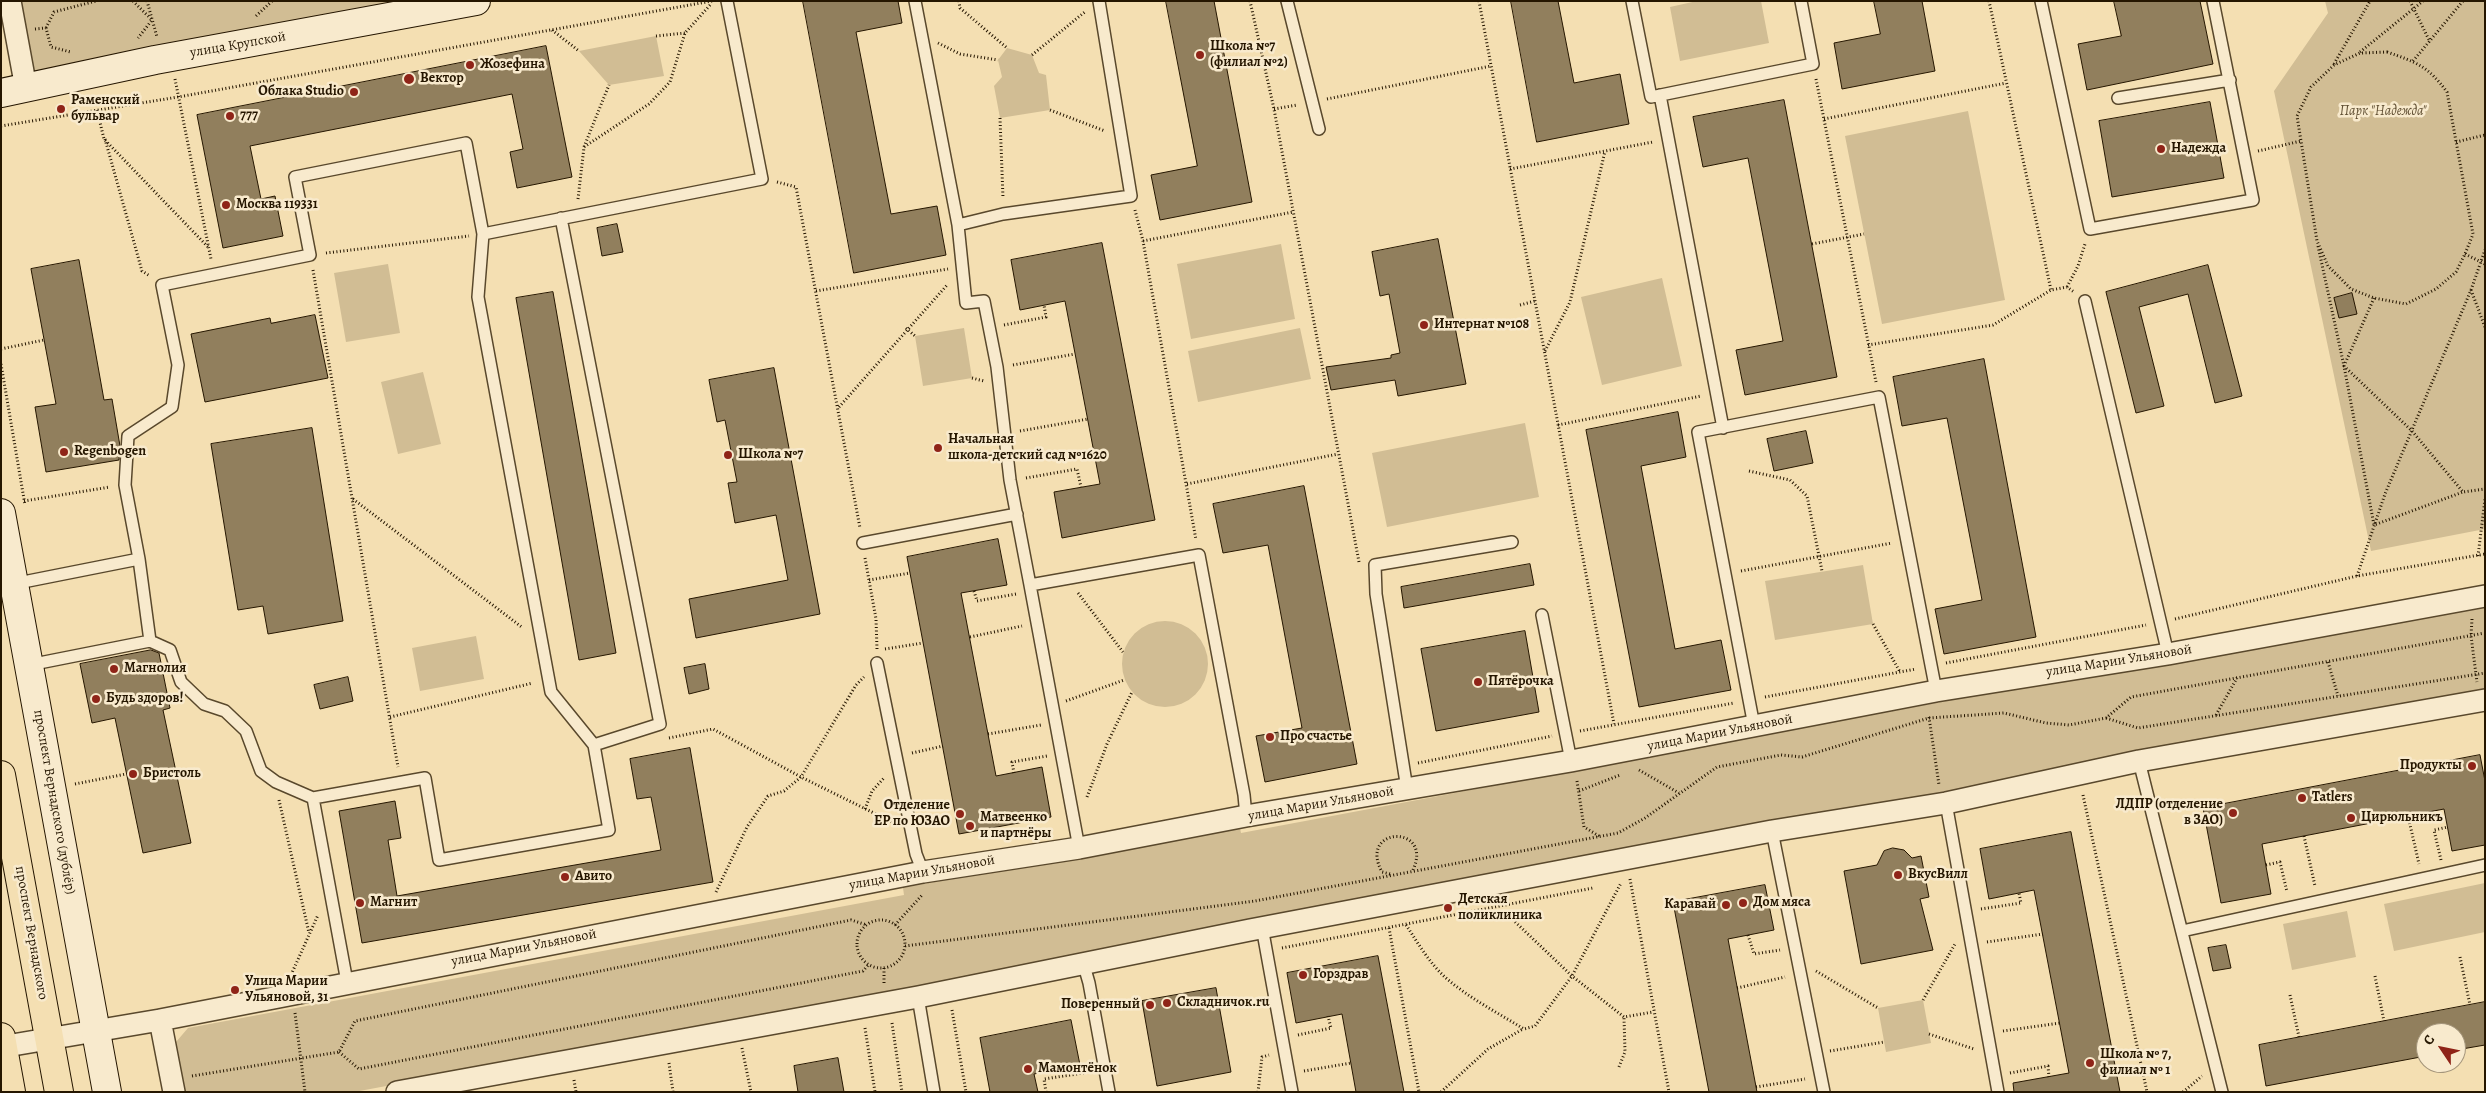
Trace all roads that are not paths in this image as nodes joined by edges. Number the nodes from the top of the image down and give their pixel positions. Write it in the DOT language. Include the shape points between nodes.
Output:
graph roads {
  1 [pos="10,1"];
  2 [pos="476,1"];
  3 [pos="727,1"];
  4 [pos="915,1"];
  5 [pos="1287,1"];
  6 [pos="1632,1"];
  7 [pos="1801,1"];
  8 [pos="2042,1"];
  9 [pos="2214,1"];
  10 [pos="1095,4"];
  11 [pos="2230,80"];
  12 [pos="14,91"];
  13 [pos="1660,95"];
  14 [pos="2118,98"];
  15 [pos="1319,130"];
  16 [pos="561,218"];
  17 [pos="958,225"];
  18 [pos="483,234"];
  19 [pos="2085,301"];
  20 [pos="1723,428"];
  21 [pos="1,513"];
  22 [pos="1017,514"];
  23 [pos="1512,542"];
  24 [pos="863,543"];
  25 [pos="139,559"];
  26 [pos="12,584"];
  27 [pos="1031,589"];
  28 [pos="2479,597"];
  29 [pos="1542,615"];
  30 [pos="150,641"];
  31 [pos="2168,654"];
  32 [pos="877,663"];
  33 [pos="29,665"];
  34 [pos="1936,691"];
  35 [pos="2482,701"];
  36 [pos="1754,726"];
  37 [pos="594,745"];
  38 [pos="2139,761"];
  39 [pos="1573,767"];
  40 [pos="1,775"];
  41 [pos="1407,789"];
  42 [pos="1943,797"];
  43 [pos="313,798"];
  44 [pos="1246,816"];
  45 [pos="1772,831"];
  46 [pos="1079,848"];
  47 [pos="2485,865"];
  48 [pos="924,881"];
  49 [pos="1262,927"];
  50 [pos="2182,931"];
  51 [pos="1083,962"];
  52 [pos="347,982"];
  53 [pos="918,997"];
  54 [pos="160,1020"];
  55 [pos="96,1031"];
  56 [pos="50,1038"];
  57 [pos="2,1043"];
  58 [pos="173,1085"];
  59 [pos="11,1092"];
  60 [pos="59,1092"];
  61 [pos="106,1092"];
  62 [pos="397,1092"];
  63 [pos="934,1092"];
  64 [pos="1109,1092"];
  65 [pos="1292,1092"];
  66 [pos="1824,1092"];
  67 [pos="1998,1092"];
  68 [pos="2222,1092"];
  1 -- 12 [label="street"];
  2 -- 12 [label="street, улица Крупской" via="155,60"];
  3 -- 16 [label="lane" via="762,179"];
  4 -- 17 [label="lane"];
  5 -- 15 [label="lane"];
  6 -- 13 [label="lane" via="1651,97"];
  7 -- 13 [label="lane" via="1813,64"];
  8 -- 11 [label="lane" via="2090,229 2253,200"];
  9 -- 11 [label="lane"];
  10 -- 17 [label="lane" via="1131,196 1003,214"];
  11 -- 14 [label="lane"];
  13 -- 20 [label="lane"];
  16 -- 18 [label="lane"];
  16 -- 37 [label="lane" via="660,724"];
  17 -- 22 [label="lane" via="966,303 984,301 997,367"];
  18 -- 25 [label="lane" via="466,143 295,177 310,255 162,285 178,365 172,407 128,436 125,485"];
  18 -- 37 [label="lane" via="478,297 548,679 551,692"];
  19 -- 31 [label="lane"];
  20 -- 34 [label="lane" via="1879,397"];
  20 -- 36 [label="lane" via="1698,432"];
  21 -- 26 [label="street, проспект Вернадского (дублёр)"];
  22 -- 24 [label="lane"];
  22 -- 27 [label="lane"];
  23 -- 41 [label="lane" via="1375,565 1376,594"];
  25 -- 26 [label="lane"];
  25 -- 30 [label="lane"];
  26 -- 33 [label="street, проспект Вернадского (дублёр)"];
  27 -- 44 [label="lane" via="1199,555"];
  27 -- 46 [label="lane"];
  28 -- 31 [label="street, улица Марии Ульяновой"];
  29 -- 39 [label="lane"];
  30 -- 33 [label="lane"];
  30 -- 43 [label="lane" via="170,650 182,682 204,704 225,711 246,731 261,771 276,782"];
  31 -- 34 [label="street, улица Марии Ульяновой"];
  32 -- 48 [label="lane"];
  33 -- 55 [label="street, проспект Вернадского (дублёр)"];
  34 -- 36 [label="street, улица Марии Ульяновой"];
  35 -- 38 [label="street"];
  36 -- 39 [label="street, улица Марии Ульяновой"];
  37 -- 43 [label="lane" via="609,830 439,860 425,778"];
  38 -- 42 [label="street"];
  38 -- 50 [label="lane"];
  39 -- 41 [label="street, улица Марии Ульяновой"];
  40 -- 56 [label="main road, проспект Вернадского"];
  41 -- 44 [label="street, улица Марии Ульяновой"];
  42 -- 45 [label="street"];
  42 -- 67 [label="lane"];
  43 -- 52 [label="lane"];
  44 -- 46 [label="street, улица Марии Ульяновой"];
  45 -- 49 [label="street"];
  45 -- 66 [label="lane"];
  46 -- 48 [label="street, улица Марии Ульяновой"];
  47 -- 50 [label="lane"];
  48 -- 52 [label="street, улица Марии Ульяновой"];
  49 -- 51 [label="street"];
  49 -- 65 [label="lane"];
  50 -- 68 [label="lane"];
  51 -- 53 [label="street"];
  51 -- 64 [label="lane"];
  52 -- 54 [label="street, улица Марии Ульяновой"];
  53 -- 62 [label="street"];
  53 -- 63 [label="lane"];
  54 -- 55 [label="street, улица Марии Ульяновой"];
  54 -- 58 [label="street"];
  55 -- 56 [label="street, улица Марии Ульяновой"];
  55 -- 61 [label="street, проспект Вернадского (дублёр)"];
  56 -- 57 [label="street, улица Марии Ульяновой"];
  56 -- 60 [label="main road, проспект Вернадского"];
  57 -- 59 [label="main road"];
}
